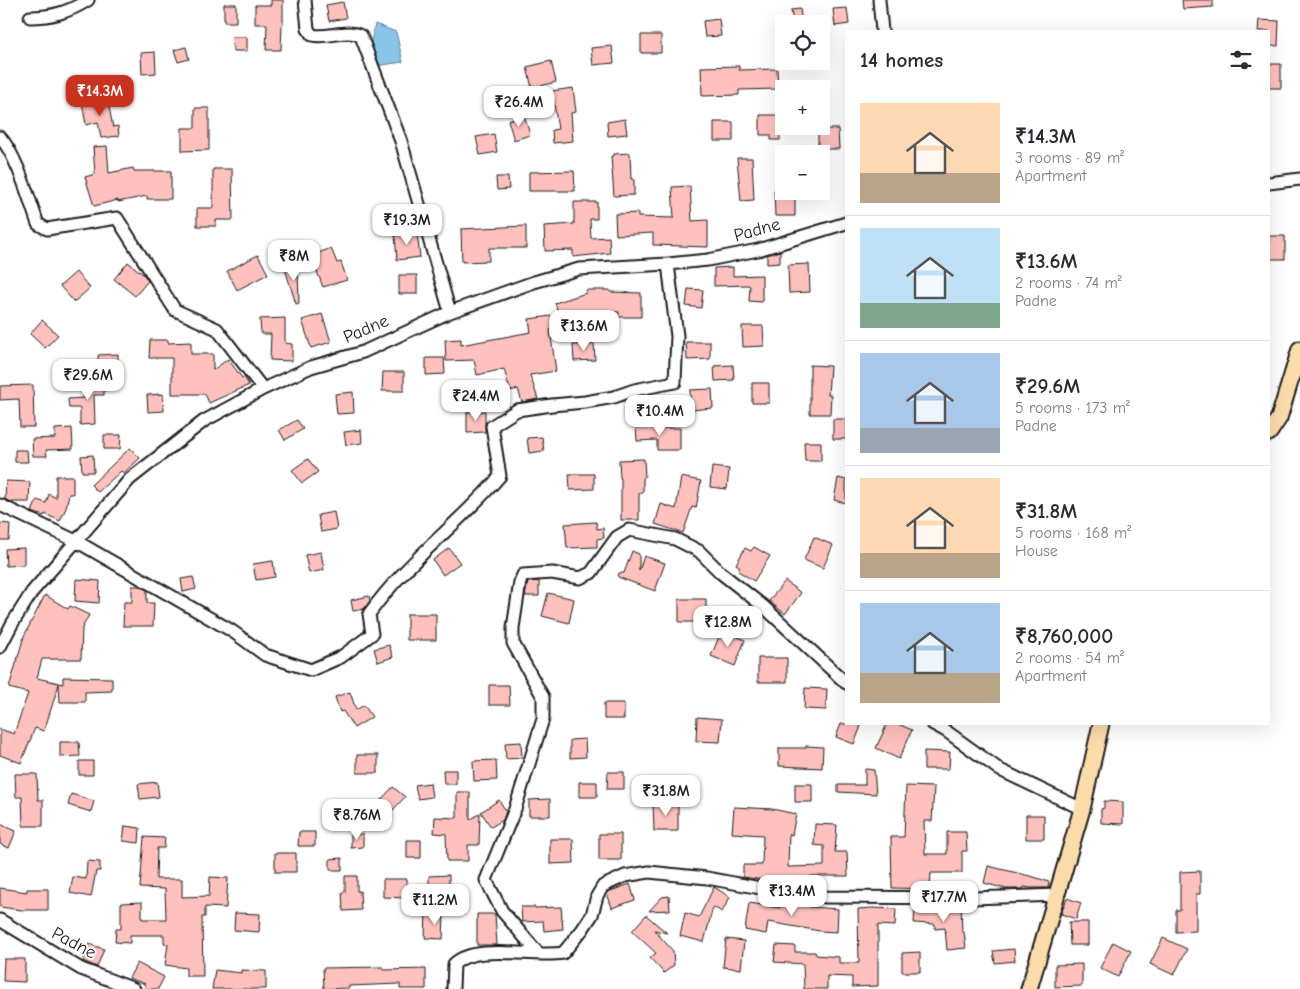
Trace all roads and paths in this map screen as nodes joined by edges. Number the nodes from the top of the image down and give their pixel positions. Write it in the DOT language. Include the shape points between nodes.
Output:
graph roads {
  1 [pos="88,0"];
  2 [pos="305,0"];
  3 [pos="879,0"];
  4 [pos="30,18"];
  5 [pos="882,30"];
  6 [pos="0,136"];
  7 [pos="1300,180"];
  8 [pos="1270,184"];
  9 [pos="845,223"];
  10 [pos="668,264"];
  11 [pos="450,312"];
  12 [pos="1300,349"];
  13 [pos="263,389"];
  14 [pos="1270,432"];
  15 [pos="0,505"];
  16 [pos="76,541"];
  17 [pos="0,647"];
  18 [pos="845,682"];
  19 [pos="934,725"];
  20 [pos="1101,725"];
  21 [pos="1082,809"];
  22 [pos="1057,895"];
  23 [pos="0,920"];
  24 [pos="538,953"];
  25 [pos="134,989"];
  26 [pos="453,989"];
  27 [pos="1029,989"];
  1 -- 4 [label="street" via="66,13"];
  2 -- 11 [label="street" via="308,29 312,35 347,33 361,36 401,141"];
  3 -- 5 [label="street"];
  6 -- 13 [label="street" via="13,157 38,224 47,229 117,218 175,310 217,329"];
  7 -- 8 [label="street"];
  9 -- 10 [label="street, Padne" via="758,250"];
  10 -- 11 [label="street, Padne" via="579,269"];
  10 -- 16 [label="street" via="677,336 675,382 614,397 517,410 492,426 500,476 383,594 369,614 372,634 341,657 311,670 265,655 232,631"];
  11 -- 13 [label="street, Padne" via="363,352 312,367"];
  12 -- 14 [label="main road" via="1279,418"];
  13 -- 16 [label="street, Padne" via="204,421 130,479"];
  15 -- 16 [label="street"];
  16 -- 17 [label="street, Padne" via="32,592"];
  18 -- 24 [label="street" via="699,551 675,539 629,530 617,537 591,573 580,578 552,573 523,575 513,643 543,697 543,719 515,810 486,880 502,911"];
  19 -- 21 [label="street" via="1000,770"];
  20 -- 21 [label="main road"];
  21 -- 22 [label="main road"];
  22 -- 24 [label="street" via="826,898 649,872 625,876 603,886 592,915 563,953"];
  22 -- 27 [label="main road"];
  23 -- 25 [label="street, Padne" via="80,969"];
  24 -- 26 [label="street" via="475,953 459,959 454,964"];
}
